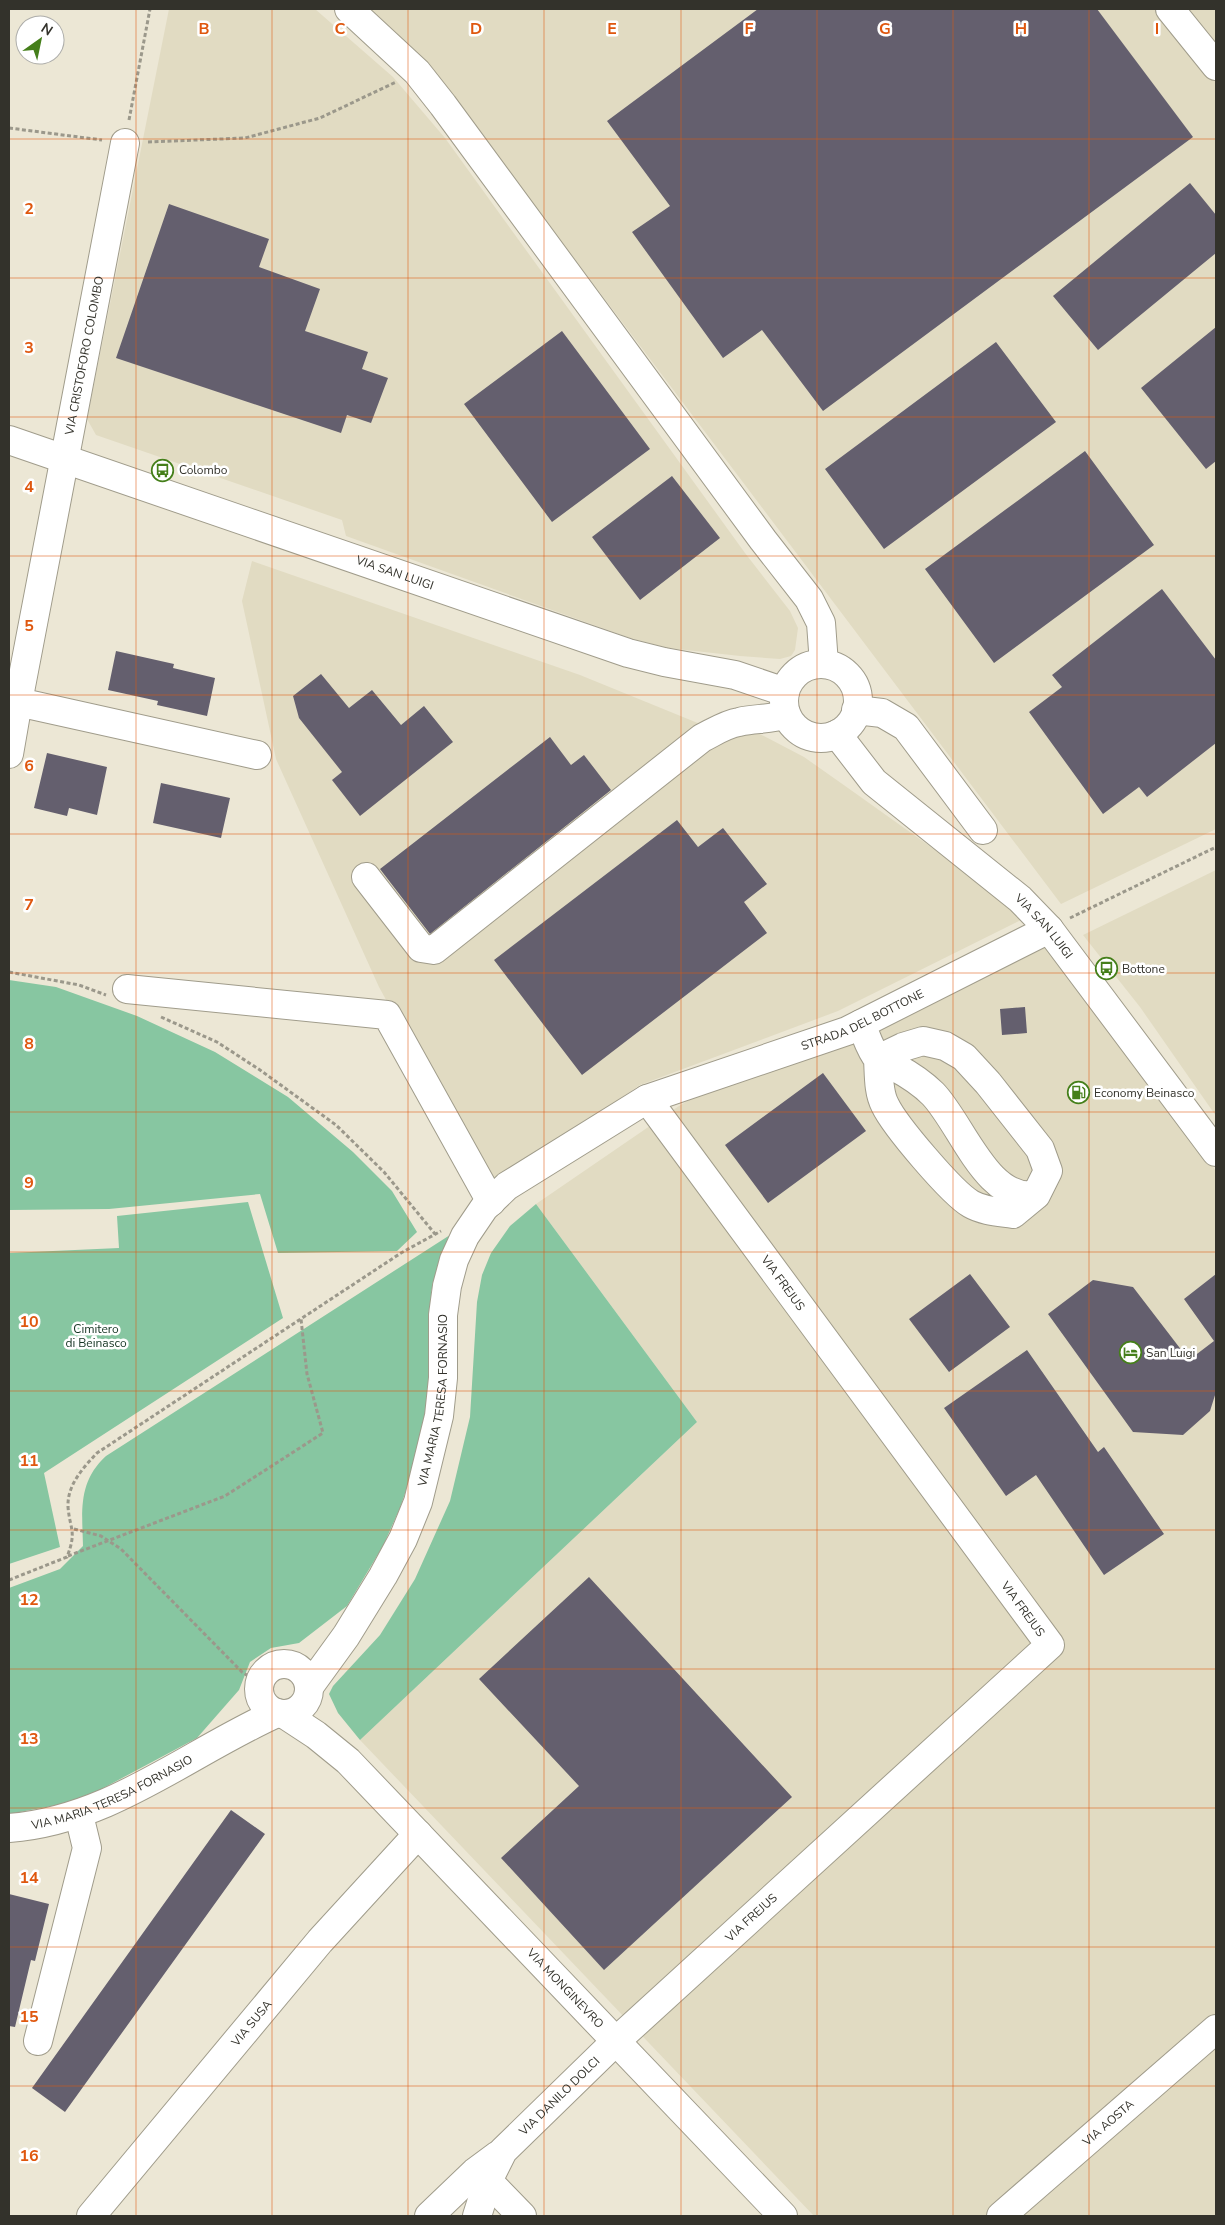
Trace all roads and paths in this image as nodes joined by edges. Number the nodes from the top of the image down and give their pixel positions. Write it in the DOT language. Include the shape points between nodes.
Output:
graph roads {
  1 [pos="150,9"];
  2 [pos="349,9"];
  3 [pos="1170,9"];
  4 [pos="1216,66"];
  5 [pos="417,72"];
  6 [pos="9,128"];
  7 [pos="125,143"];
  8 [pos="9,440"];
  9 [pos="66,459"];
  10 [pos="824,664"];
  11 [pos="13,701"];
  12 [pos="785,703"];
  13 [pos="856,710"];
  14 [pos="837,734"];
  15 [pos="9,754"];
  16 [pos="257,755"];
  17 [pos="983,830"];
  18 [pos="1216,847"];
  19 [pos="366,877"];
  20 [pos="1049,928"];
  21 [pos="9,972"];
  22 [pos="120,993"];
  23 [pos="155,1014"];
  24 [pos="861,1024"];
  25 [pos="878,1060"];
  26 [pos="648,1100"];
  27 [pos="1216,1152"];
  28 [pos="499,1194"];
  29 [pos="1036,1195"];
  30 [pos="434,1234"];
  31 [pos="465,1236"];
  32 [pos="301,1319"];
  33 [pos="74,1529"];
  34 [pos="107,1540"];
  35 [pos="67,1556"];
  36 [pos="9,1580"];
  37 [pos="357,1617"];
  38 [pos="288,1664"];
  39 [pos="259,1685"];
  40 [pos="309,1690"];
  41 [pos="280,1714"];
  42 [pos="212,1746"];
  43 [pos="348,1761"];
  44 [pos="79,1815"];
  45 [pos="9,1828"];
  46 [pos="418,1834"];
  47 [pos="1216,2028"];
  48 [pos="38,2041"];
  49 [pos="616,2041"];
  50 [pos="503,2151"];
  51 [pos="488,2181"];
  52 [pos="91,2216"];
  53 [pos="429,2216"];
  54 [pos="477,2216"];
  55 [pos="522,2216"];
  56 [pos="783,2216"];
  57 [pos="1001,2216"];
  1 -- 7 [label="path"];
  2 -- 5 [label="street"];
  3 -- 4 [label="street"];
  5 -- 7 [label="path" via="320,118 245,138"];
  5 -- 10 [label="street" via="809,599 821,623"];
  6 -- 7 [label="path"];
  7 -- 9 [label="street, VIA CRISTOFORO COLOMBO"];
  8 -- 9 [label="street, VIA SAN LUIGI"];
  9 -- 11 [label="street, VIA CRISTOFORO COLOMBO"];
  9 -- 12 [label="street, VIA SAN LUIGI" via="628,653 734,675"];
  10 -- 12 [label="street" via="799,671 792,678"];
  10 -- 13 [label="street" via="840,670 852,682 857,695"];
  11 -- 15 [label="street, VIA CRISTOFORO COLOMBO"];
  11 -- 16 [label="street"];
  12 -- 14 [label="street, VIA SAN LUIGI" via="793,726 806,734 824,738"];
  12 -- 19 [label="street" via="772,719 739,721 702,738 434,950 421,948"];
  13 -- 14 [label="street" via="848,725"];
  13 -- 17 [label="street" via="882,713 906,727"];
  14 -- 20 [label="street, VIA SAN LUIGI" via="874,782 1020,899"];
  18 -- 20 [label="path"];
  20 -- 24 [label="street, STRADA DEL BOTTONE"];
  20 -- 27 [label="street, VIA SAN LUIGI"];
  21 -- 22 [label="path"];
  22 -- 28 [label="street" via="388,1014"];
  23 -- 30 [label="path" via="216,1042 336,1125 384,1172"];
  24 -- 25 [label="street"];
  24 -- 26 [label="street, STRADA DEL BOTTONE"];
  25 -- 29 [label="street" via="931,1092 945,1107 986,1172 1016,1194 1024,1197"];
  25 -- 29 [label="street" via="884,1104 902,1132 949,1185 971,1204 1013,1214"];
  25 -- 29 [label="street" via="923,1041 945,1046 964,1057 1040,1149 1048,1171"];
  26 -- 28 [label="street, STRADA DEL BOTTONE"];
  26 -- 49 [label="street, VIA FREJUS" via="1050,1645"];
  28 -- 31 [label="street, VIA MARIA TERESA FORNASIO"];
  30 -- 31 [label="path" via="454,1230"];
  30 -- 32 [label="path"];
  31 -- 37 [label="street, VIA MARIA TERESA FORNASIO" via="447,1286 439,1416 425,1476 404,1539"];
  32 -- 33 [label="path" via="97,1453 71,1487 68,1506"];
  32 -- 34 [label="path" via="307,1374 323,1433 225,1496"];
  33 -- 34 [label="path"];
  33 -- 35 [label="path"];
  34 -- 35 [label="path"];
  34 -- 39 [label="path" via="121,1549 242,1672"];
  35 -- 36 [label="path"];
  37 -- 38 [label="street, VIA MARIA TERESA FORNASIO" via="320,1646"];
  37 -- 40 [label="street, VIA MARIA TERESA FORNASIO"];
  38 -- 39 [label="street, VIA MARIA TERESA FORNASIO" via="266,1670"];
  38 -- 40 [label="street" via="303,1672"];
  39 -- 41 [label="street" via="263,1703"];
  39 -- 42 [label="street, VIA MARIA TERESA FORNASIO"];
  40 -- 41 [label="street, VIA MARIA TERESA FORNASIO" via="303,1705 297,1710"];
  40 -- 43 [label="street, VIA MONGINEVRO" via="322,1719"];
  41 -- 42 [label="street, VIA MARIA TERESA FORNASIO"];
  41 -- 43 [label="street, VIA MONGINEVRO" via="316,1735"];
  42 -- 44 [label="street, VIA MARIA TERESA FORNASIO" via="108,1803"];
  43 -- 46 [label="street, VIA MONGINEVRO"];
  44 -- 45 [label="street, VIA MARIA TERESA FORNASIO" via="40,1826"];
  44 -- 48 [label="street" via="87,1848"];
  46 -- 49 [label="street, VIA MONGINEVRO"];
  46 -- 52 [label="street, VIA SUSA" via="320,1941"];
  47 -- 57 [label="street, VIA AOSTA"];
  49 -- 50 [label="street, VIA DANILO DOLCI"];
  49 -- 56 [label="street, VIA MONGINEVRO"];
  50 -- 51 [label="street, VIA DANILO DOLCI"];
  50 -- 53 [label="street, VIA DANILO DOLCI" via="475,2172"];
  51 -- 54 [label="street, VIA DANILO DOLCI"];
  51 -- 55 [label="street"];
}
